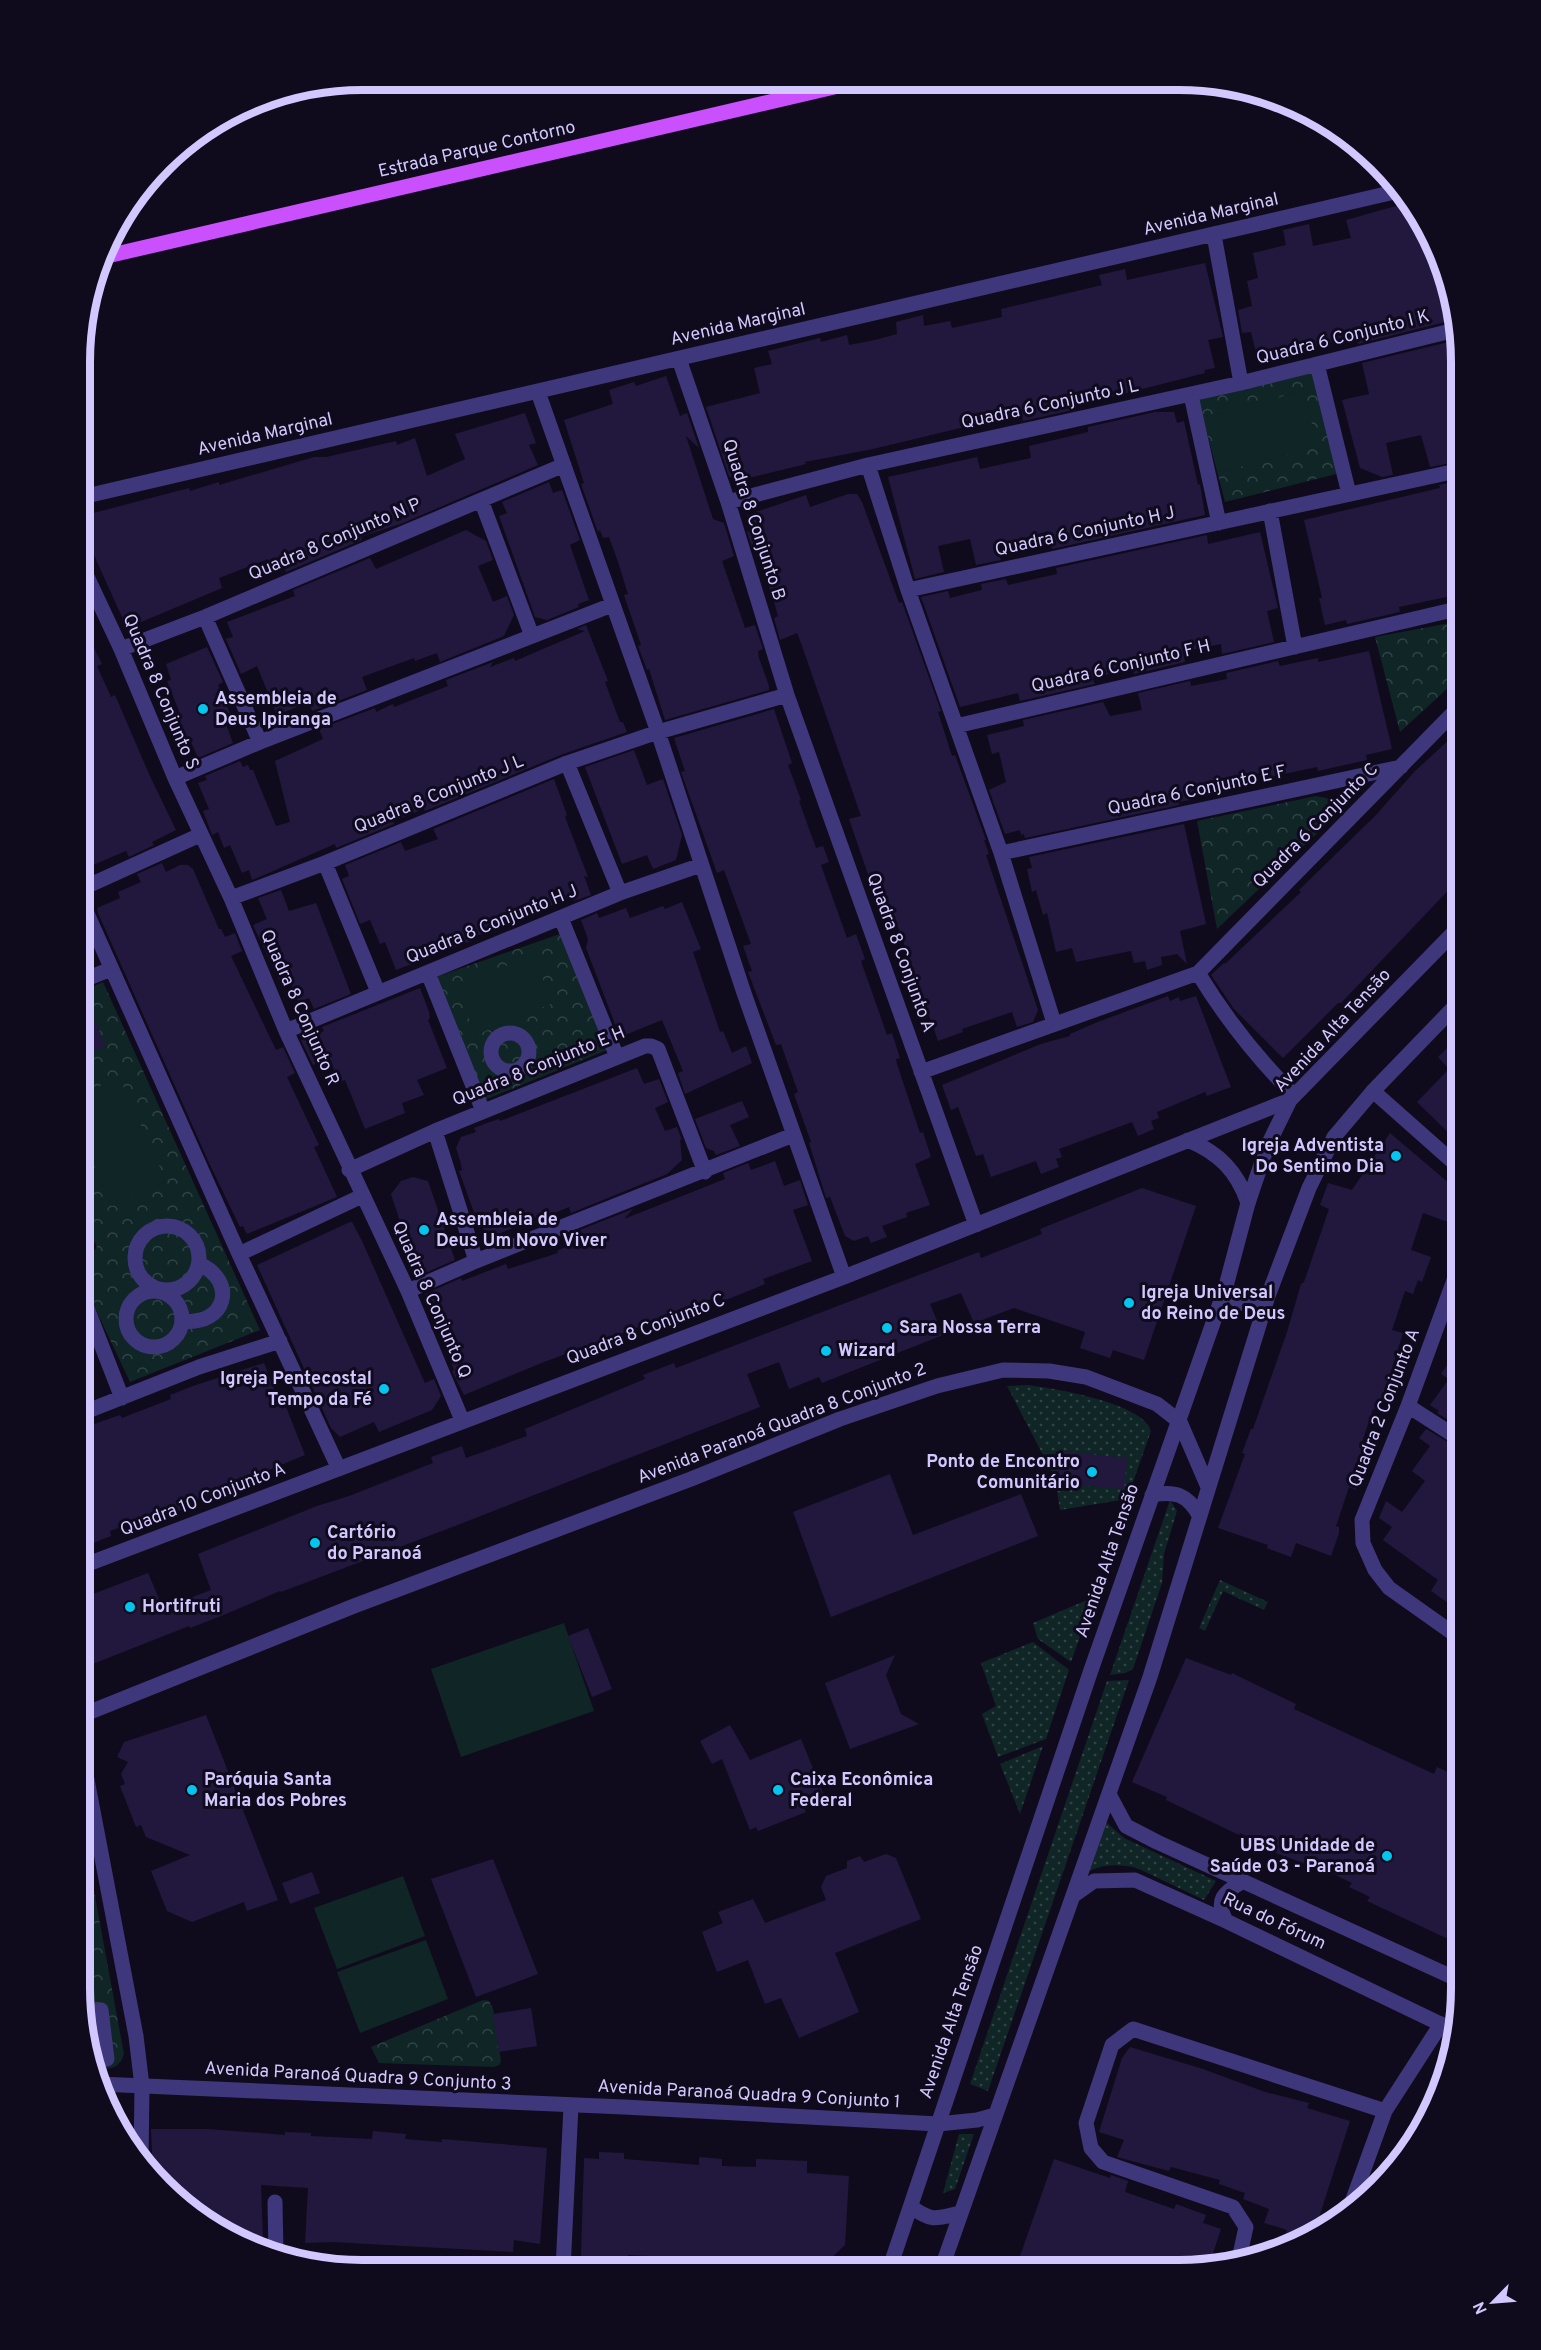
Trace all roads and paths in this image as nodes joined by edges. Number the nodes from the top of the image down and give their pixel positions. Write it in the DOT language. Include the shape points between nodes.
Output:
graph roads {
  1 [pos="821,90"];
  2 [pos="1392,193"];
  3 [pos="1214,235"];
  4 [pos="112,255"];
  5 [pos="1449,331"];
  6 [pos="679,359"];
  7 [pos="1317,364"];
  8 [pos="1241,383"];
  9 [pos="538,392"];
  10 [pos="1191,395"];
  11 [pos="564,465"];
  12 [pos="868,465"];
  13 [pos="1451,472"];
  14 [pos="1349,494"];
  15 [pos="90,495"];
  16 [pos="481,500"];
  17 [pos="728,502"];
  18 [pos="1270,512"];
  19 [pos="1219,523"];
  20 [pos="90,583"];
  21 [pos="909,591"];
  22 [pos="612,605"];
  23 [pos="1451,610"];
  24 [pos="206,617"];
  25 [pos="532,636"];
  26 [pos="1295,647"];
  27 [pos="122,649"];
  28 [pos="787,695"];
  29 [pos="1451,715"];
  30 [pos="956,726"];
  31 [pos="658,732"];
  32 [pos="260,742"];
  33 [pos="567,763"];
  34 [pos="1401,767"];
  35 [pos="175,778"];
  36 [pos="200,835"];
  37 [pos="1001,853"];
  38 [pos="325,863"];
  39 [pos="701,865"];
  40 [pos="90,885"];
  41 [pos="620,893"];
  42 [pos="231,898"];
  43 [pos="561,918"];
  44 [pos="90,921"];
  45 [pos="1451,936"];
  46 [pos="111,969"];
  47 [pos="428,973"];
  48 [pos="1198,974"];
  49 [pos="90,977"];
  50 [pos="378,992"];
  51 [pos="1451,1010"];
  52 [pos="1054,1023"];
  53 [pos="286,1031"];
  54 [pos="617,1057"];
  55 [pos="921,1072"];
  56 [pos="1373,1091"];
  57 [pos="1292,1097"];
  58 [pos="483,1111"];
  59 [pos="435,1131"];
  60 [pos="793,1135"];
  61 [pos="1188,1140"];
  62 [pos="1451,1160"];
  63 [pos="350,1170"];
  64 [pos="705,1172"];
  65 [pos="362,1196"];
  66 [pos="1248,1203"];
  67 [pos="976,1225"];
  68 [pos="239,1254"];
  69 [pos="476,1261"];
  70 [pos="199,1264"];
  71 [pos="844,1277"];
  72 [pos="1226,1286"];
  73 [pos="1451,1288"];
  74 [pos="159,1290"];
  75 [pos="408,1291"];
  76 [pos="1268,1296"];
  77 [pos="90,1314"];
  78 [pos="183,1321"];
  79 [pos="280,1341"];
  80 [pos="122,1398"];
  81 [pos="1408,1406"];
  82 [pos="90,1410"];
  83 [pos="462,1420"];
  84 [pos="1179,1422"];
  85 [pos="1451,1434"];
  86 [pos="339,1469"];
  87 [pos="1208,1487"];
  88 [pos="1152,1495"];
  89 [pos="1199,1515"];
  90 [pos="90,1563"];
  91 [pos="1451,1632"];
  92 [pos="90,1712"];
  93 [pos="90,1794"];
  94 [pos="1110,1796"];
  95 [pos="1242,1882"];
  96 [pos="1073,1896"];
  97 [pos="1226,1921"];
  98 [pos="1451,1976"];
  99 [pos="91,2012"];
  100 [pos="1441,2024"];
  101 [pos="1448,2028"];
  102 [pos="99,2059"];
  103 [pos="108,2084"];
  104 [pos="142,2086"];
  105 [pos="571,2106"];
  106 [pos="1385,2111"];
  107 [pos="995,2115"];
  108 [pos="938,2124"];
  109 [pos="141,2147"];
  110 [pos="1354,2195"];
  111 [pos="275,2202"];
  112 [pos="910,2207"];
  113 [pos="960,2213"];
  114 [pos="276,2246"];
  115 [pos="1240,2253"];
  116 [pos="563,2260"];
  117 [pos="892,2260"];
  118 [pos="945,2260"];
  1 -- 4 [label="main road, Estrada Parque Contorno"];
  2 -- 3 [label="street, Avenida Marginal"];
  3 -- 6 [label="street, Avenida Marginal"];
  3 -- 8 [label="street"];
  5 -- 7 [label="street, Quadra 6 Conjunto I K"];
  6 -- 9 [label="street, Avenida Marginal"];
  6 -- 17 [label="street, Quadra 8 Conjunto B"];
  7 -- 8 [label="street, Quadra 6 Conjunto I K"];
  7 -- 14 [label="street"];
  8 -- 10 [label="street, Quadra 6 Conjunto J L"];
  9 -- 11 [label="street"];
  9 -- 15 [label="street, Avenida Marginal"];
  10 -- 12 [label="street, Quadra 6 Conjunto J L"];
  10 -- 19 [label="street"];
  11 -- 16 [label="street, Quadra 8 Conjunto N P"];
  11 -- 22 [label="street"];
  12 -- 17 [label="street, Quadra 6 Conjunto J L"];
  12 -- 21 [label="street"];
  13 -- 14 [label="street, Quadra 6 Conjunto H J"];
  14 -- 18 [label="street, Quadra 6 Conjunto H J"];
  16 -- 24 [label="street, Quadra 8 Conjunto N P"];
  16 -- 25 [label="street"];
  17 -- 28 [label="street, Quadra 8 Conjunto B"];
  18 -- 19 [label="street, Quadra 6 Conjunto H J"];
  18 -- 26 [label="street"];
  19 -- 21 [label="street, Quadra 6 Conjunto H J"];
  20 -- 27 [label="street, Quadra 8 Conjunto S"];
  21 -- 30 [label="street"];
  22 -- 25 [label="street"];
  22 -- 31 [label="street"];
  23 -- 26 [label="street, Quadra 6 Conjunto F H"];
  24 -- 27 [label="street, Quadra 8 Conjunto N P"];
  24 -- 32 [label="street"];
  25 -- 32 [label="street"];
  26 -- 30 [label="street, Quadra 6 Conjunto F H"];
  27 -- 35 [label="street, Quadra 8 Conjunto S"];
  28 -- 31 [label="street, Quadra 8 Conjunto J L"];
  28 -- 55 [label="street, Quadra 8 Conjunto A"];
  29 -- 34 [label="street, Quadra 6 Conjunto C"];
  30 -- 37 [label="street"];
  31 -- 33 [label="street, Quadra 8 Conjunto J L"];
  31 -- 39 [label="street"];
  32 -- 35 [label="street"];
  33 -- 38 [label="street, Quadra 8 Conjunto J L"];
  33 -- 41 [label="street"];
  34 -- 37 [label="street, Quadra 6 Conjunto E F"];
  34 -- 48 [label="street, Quadra 6 Conjunto C"];
  35 -- 36 [label="street, Quadra 8 Conjunto S"];
  36 -- 40 [label="street"];
  36 -- 42 [label="street, Quadra 8 Conjunto R"];
  37 -- 52 [label="street"];
  38 -- 42 [label="street, Quadra 8 Conjunto J L"];
  38 -- 50 [label="street"];
  39 -- 41 [label="street, Quadra 8 Conjunto H J"];
  39 -- 60 [label="street"];
  41 -- 43 [label="street, Quadra 8 Conjunto H J"];
  42 -- 53 [label="street, Quadra 8 Conjunto R"];
  43 -- 47 [label="street, Quadra 8 Conjunto H J"];
  43 -- 54 [label="street"];
  44 -- 46 [label="street"];
  45 -- 57 [label="street, Avenida Alta Tensão"];
  46 -- 49 [label="street"];
  46 -- 68 [label="street"];
  47 -- 50 [label="street, Quadra 8 Conjunto H J"];
  47 -- 58 [label="street"];
  48 -- 52 [label="street"];
  48 -- 57 [label="street" via="1224,1016"];
  50 -- 53 [label="street, Quadra 8 Conjunto H J"];
  51 -- 56 [label="street"];
  52 -- 55 [label="street"];
  53 -- 63 [label="street, Quadra 8 Conjunto R"];
  54 -- 58 [label="street, Quadra 8 Conjunto E H"];
  54 -- 64 [label="street, Quadra 8 Conjunto E H" via="645,1046 658,1049"];
  55 -- 67 [label="street, Quadra 8 Conjunto A"];
  56 -- 62 [label="street"];
  56 -- 76 [label="street" via="1334,1137 1309,1188"];
  57 -- 61 [label="street, Quadra 8 Conjunto C"];
  57 -- 66 [label="street, Avenida Alta Tensão" via="1267,1147"];
  58 -- 59 [label="street, Quadra 8 Conjunto E H"];
  59 -- 63 [label="street, Quadra 8 Conjunto E H"];
  59 -- 69 [label="street"];
  60 -- 64 [label="street"];
  60 -- 71 [label="street"];
  61 -- 66 [label="street" via="1209,1149 1240,1181"];
  61 -- 67 [label="street, Quadra 8 Conjunto C"];
  63 -- 65 [label="street, Quadra 8 Conjunto R"];
  64 -- 69 [label="street"];
  65 -- 68 [label="street"];
  65 -- 75 [label="street, Quadra 8 Conjunto Q"];
  66 -- 72 [label="street, Avenida Alta Tensão"];
  67 -- 71 [label="street, Quadra 8 Conjunto C"];
  68 -- 79 [label="street"];
  69 -- 75 [label="street"];
  70 -- 74 [label="street" via="181,1288"];
  70 -- 74 [label="street" via="194,1240 186,1232 167,1226 147,1232 136,1249 136,1269 141,1278"];
  70 -- 78 [label="street" via="222,1285 221,1304 210,1318"];
  71 -- 83 [label="street, Quadra 8 Conjunto C"];
  72 -- 76 [label="street" via="1232,1298 1242,1304 1257,1304"];
  72 -- 84 [label="street, Avenida Alta Tensão"];
  73 -- 81 [label="street, Quadra 2 Conjunto A"];
  74 -- 78 [label="street" via="178,1302"];
  74 -- 78 [label="street" via="144,1292 129,1304 129,1332 143,1345 162,1347 177,1336"];
  75 -- 83 [label="street, Quadra 8 Conjunto Q"];
  76 -- 87 [label="street"];
  77 -- 80 [label="street"];
  79 -- 80 [label="street" via="199,1367"];
  79 -- 86 [label="street"];
  80 -- 82 [label="street"];
  81 -- 85 [label="street"];
  81 -- 91 [label="street, Quadra 2 Conjunto A" via="1362,1520 1363,1543 1375,1570 1389,1588"];
  83 -- 86 [label="street, Quadra 8 Conjunto C"];
  84 -- 87 [label="street, Avenida Paranoá Quadra 8 Conjunto 2"];
  84 -- 88 [label="street, Avenida Alta Tensão"];
  84 -- 92 [label="street, Avenida Paranoá Quadra 8 Conjunto 2" via="1157,1404 1086,1377 1049,1371 1003,1370 937,1386 840,1419"];
  86 -- 90 [label="street, Quadra 10 Conjunto A"];
  87 -- 89 [label="street"];
  88 -- 89 [label="street" via="1171,1491 1192,1503"];
  88 -- 108 [label="street, Avenida Alta Tensão"];
  89 -- 94 [label="street"];
  93 -- 104 [label="street"];
  94 -- 95 [label="street, Rua do Fórum" via="1126,1826"];
  94 -- 96 [label="street"];
  95 -- 97 [label="street" via="1222,1898 1221,1910"];
  95 -- 98 [label="street, Rua do Fórum"];
  96 -- 97 [label="street, Rua do Fórum" via="1094,1881 1135,1880"];
  96 -- 107 [label="street"];
  97 -- 100 [label="street, Rua do Fórum"];
  99 -- 102 [label="street" via="101,2010 107,2059"];
  100 -- 101 [label="street, Rua do Fórum"];
  100 -- 106 [label="street"];
  103 -- 104 [label="street, Avenida Paranoá Quadra 9 Conjunto 3"];
  104 -- 105 [label="street, Avenida Paranoá Quadra 9 Conjunto 3"];
  104 -- 109 [label="street"];
  105 -- 108 [label="street, Avenida Paranoá Quadra 9 Conjunto 1"];
  105 -- 116 [label="street"];
  106 -- 110 [label="street"];
  106 -- 115 [label="street" via="1133,2029 1112,2044 1086,2123 1090,2148 1103,2162 1233,2207 1246,2228"];
  107 -- 108 [label="street, Avenida Paranoá Quadra 9 Conjunto 1"];
  107 -- 113 [label="street"];
  108 -- 112 [label="street, Avenida Alta Tensão"];
  111 -- 114 [label="street"];
  112 -- 113 [label="street" via="934,2219"];
  112 -- 117 [label="street, Avenida Alta Tensão"];
  113 -- 118 [label="street"];
}
